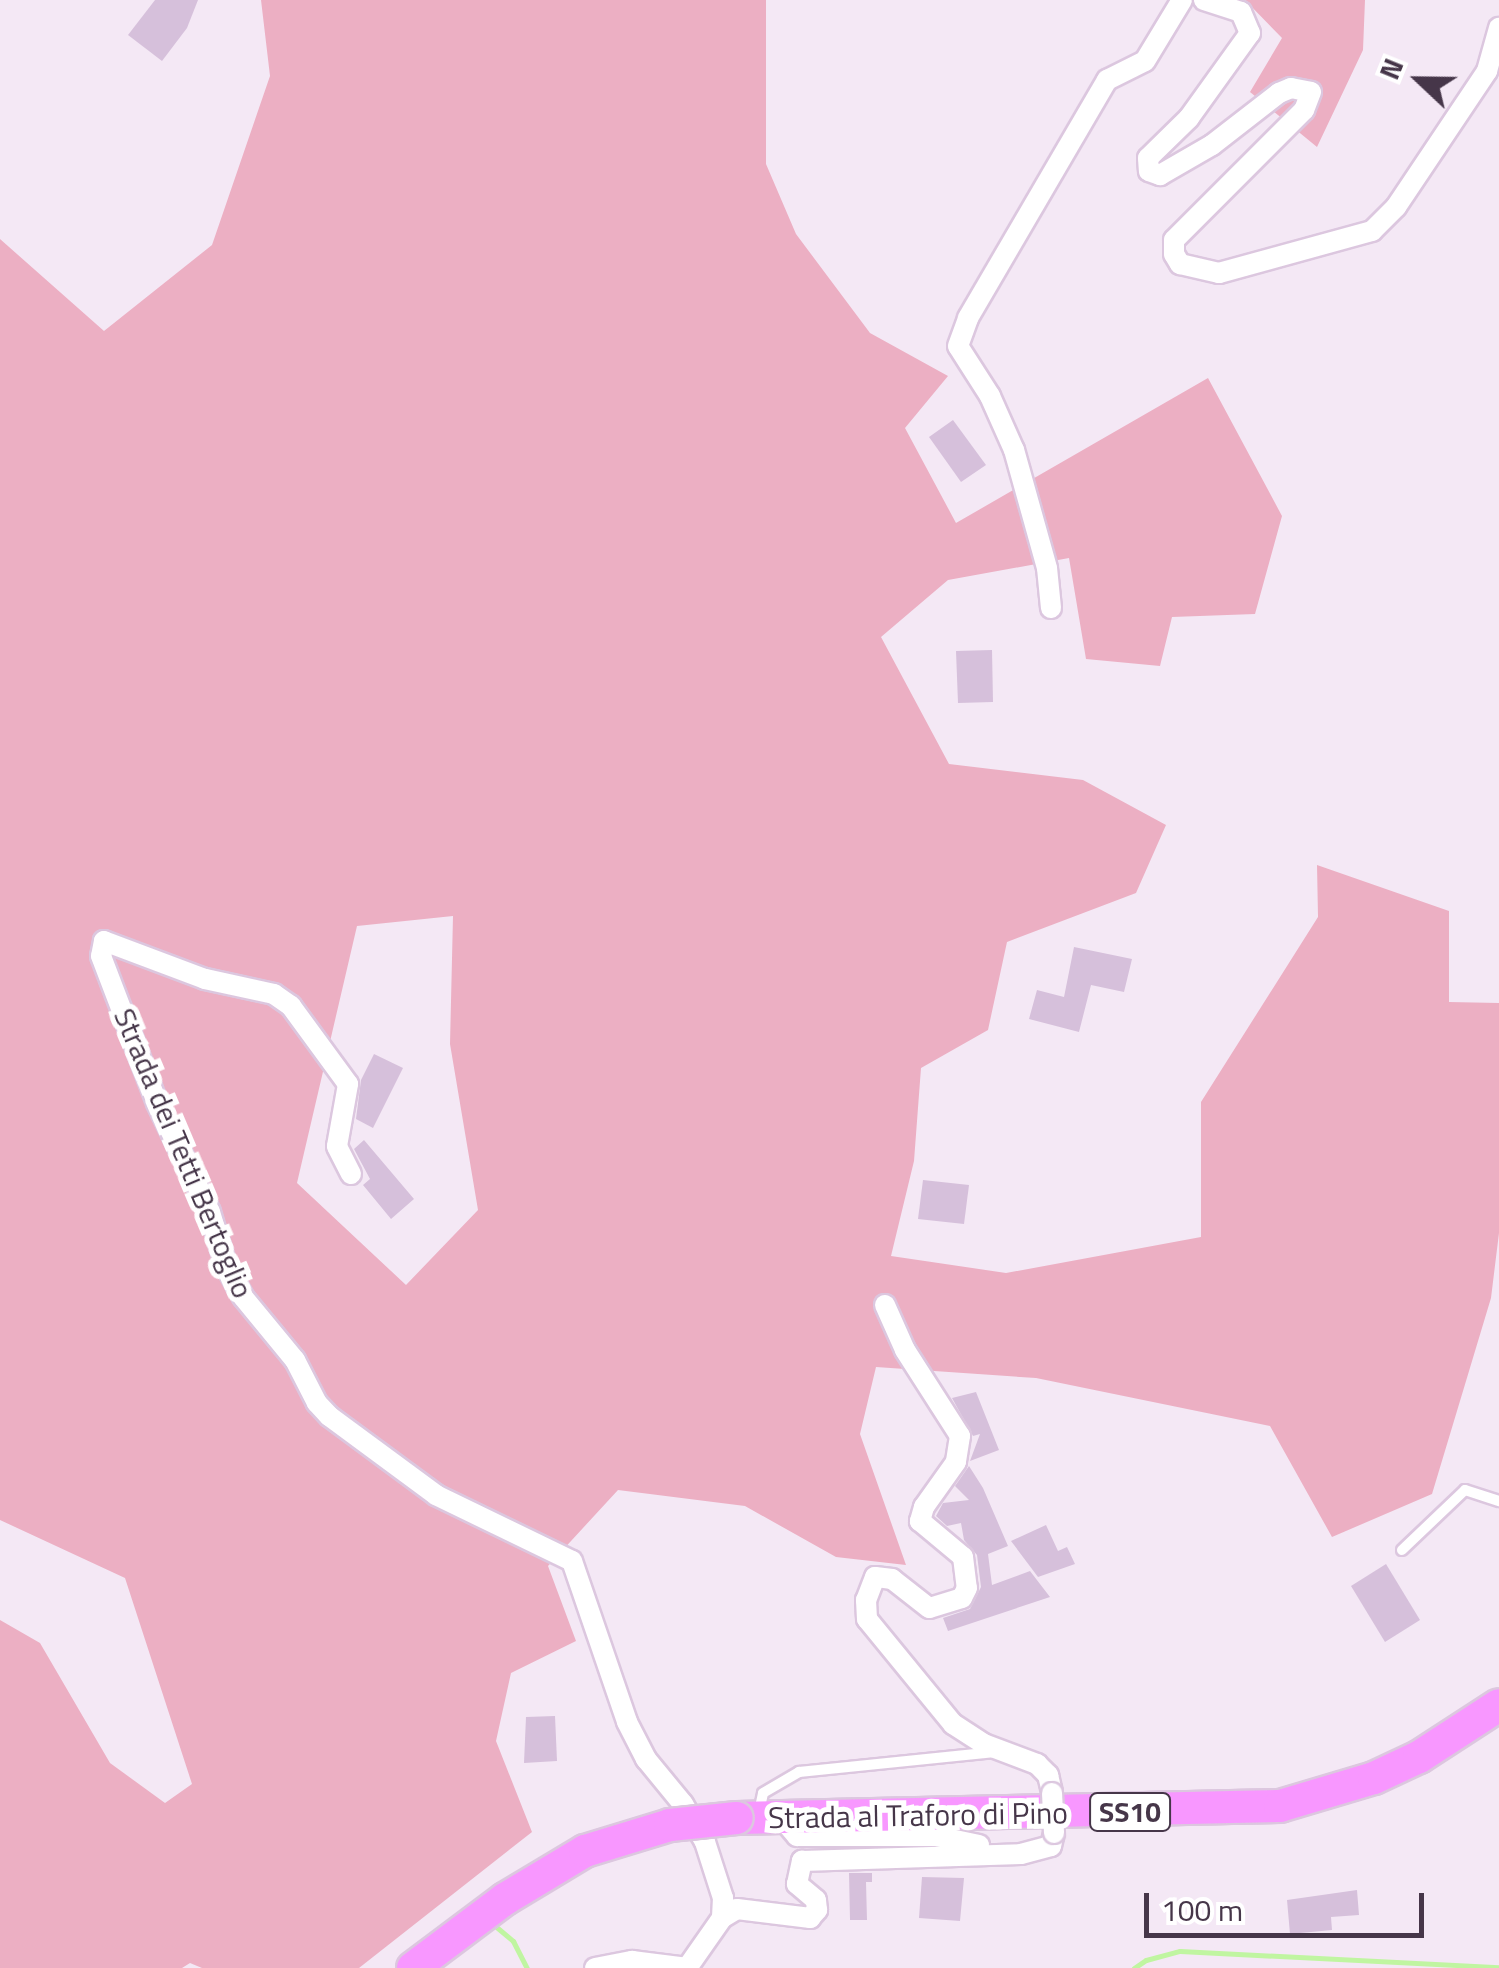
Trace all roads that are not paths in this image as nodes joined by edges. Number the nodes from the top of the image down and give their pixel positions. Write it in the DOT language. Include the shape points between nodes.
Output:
graph roads {
  1 [pos="1182,0"];
  2 [pos="1204,0"];
  3 [pos="1499,28"];
  4 [pos="1051,608"];
  5 [pos="351,1174"];
  6 [pos="886,1305"];
  7 [pos="1499,1502"];
  8 [pos="1402,1550"];
  9 [pos="1499,1705"];
  10 [pos="1004,1752"];
  11 [pos="758,1818"];
  12 [pos="1020,1854"];
  13 [pos="722,1918"];
  14 [pos="413,1968"];
  15 [pos="596,1968"];
  16 [pos="687,1968"];
  1 -- 4 [label="street" via="1145,61 1107,80 958,346 1014,450 1047,568"];
  2 -- 3 [label="street" via="1240,12 1250,32 1189,118 1148,158 1150,170 1160,175 1186,160 1280,93 1307,87 1311,92 1304,110 1174,240 1180,264 1219,274 1372,232 1396,207 1486,71"];
  5 -- 13 [label="street, Strada dei Tetti Bertoglio" via="337,1146 348,1084 291,1006 274,994 205,979 104,941 100,956 242,1297 295,1360 329,1416 436,1496 572,1561 627,1722 705,1842 723,1898"];
  6 -- 10 [label="street" via="905,1350 960,1436 956,1462 920,1522 963,1557 968,1588 962,1598 929,1608 892,1578 874,1577 868,1619 952,1724"];
  7 -- 8 [label="lane" via="1464,1490"];
  9 -- 11 [label="main road, Strada al Traforo di Pino / SS10" via="1374,1778 1280,1806"];
  10 -- 11 [label="lane" via="799,1772 763,1793"];
  10 -- 12 [label="street, bridge" via="1036,1764 1048,1775 1052,1794 1051,1846"];
  11 -- 12 [label="street" via="797,1836 936,1836"];
  11 -- 14 [label="main road, Strada al Traforo di Pino / SS10, bridge" via="670,1825 586,1851 519,1890"];
  12 -- 13 [label="street" via="812,1858 802,1862 796,1878 816,1900 810,1918 737,1908"];
  13 -- 16 [label="street"];
  15 -- 16 [label="street" via="632,1961"];
}
